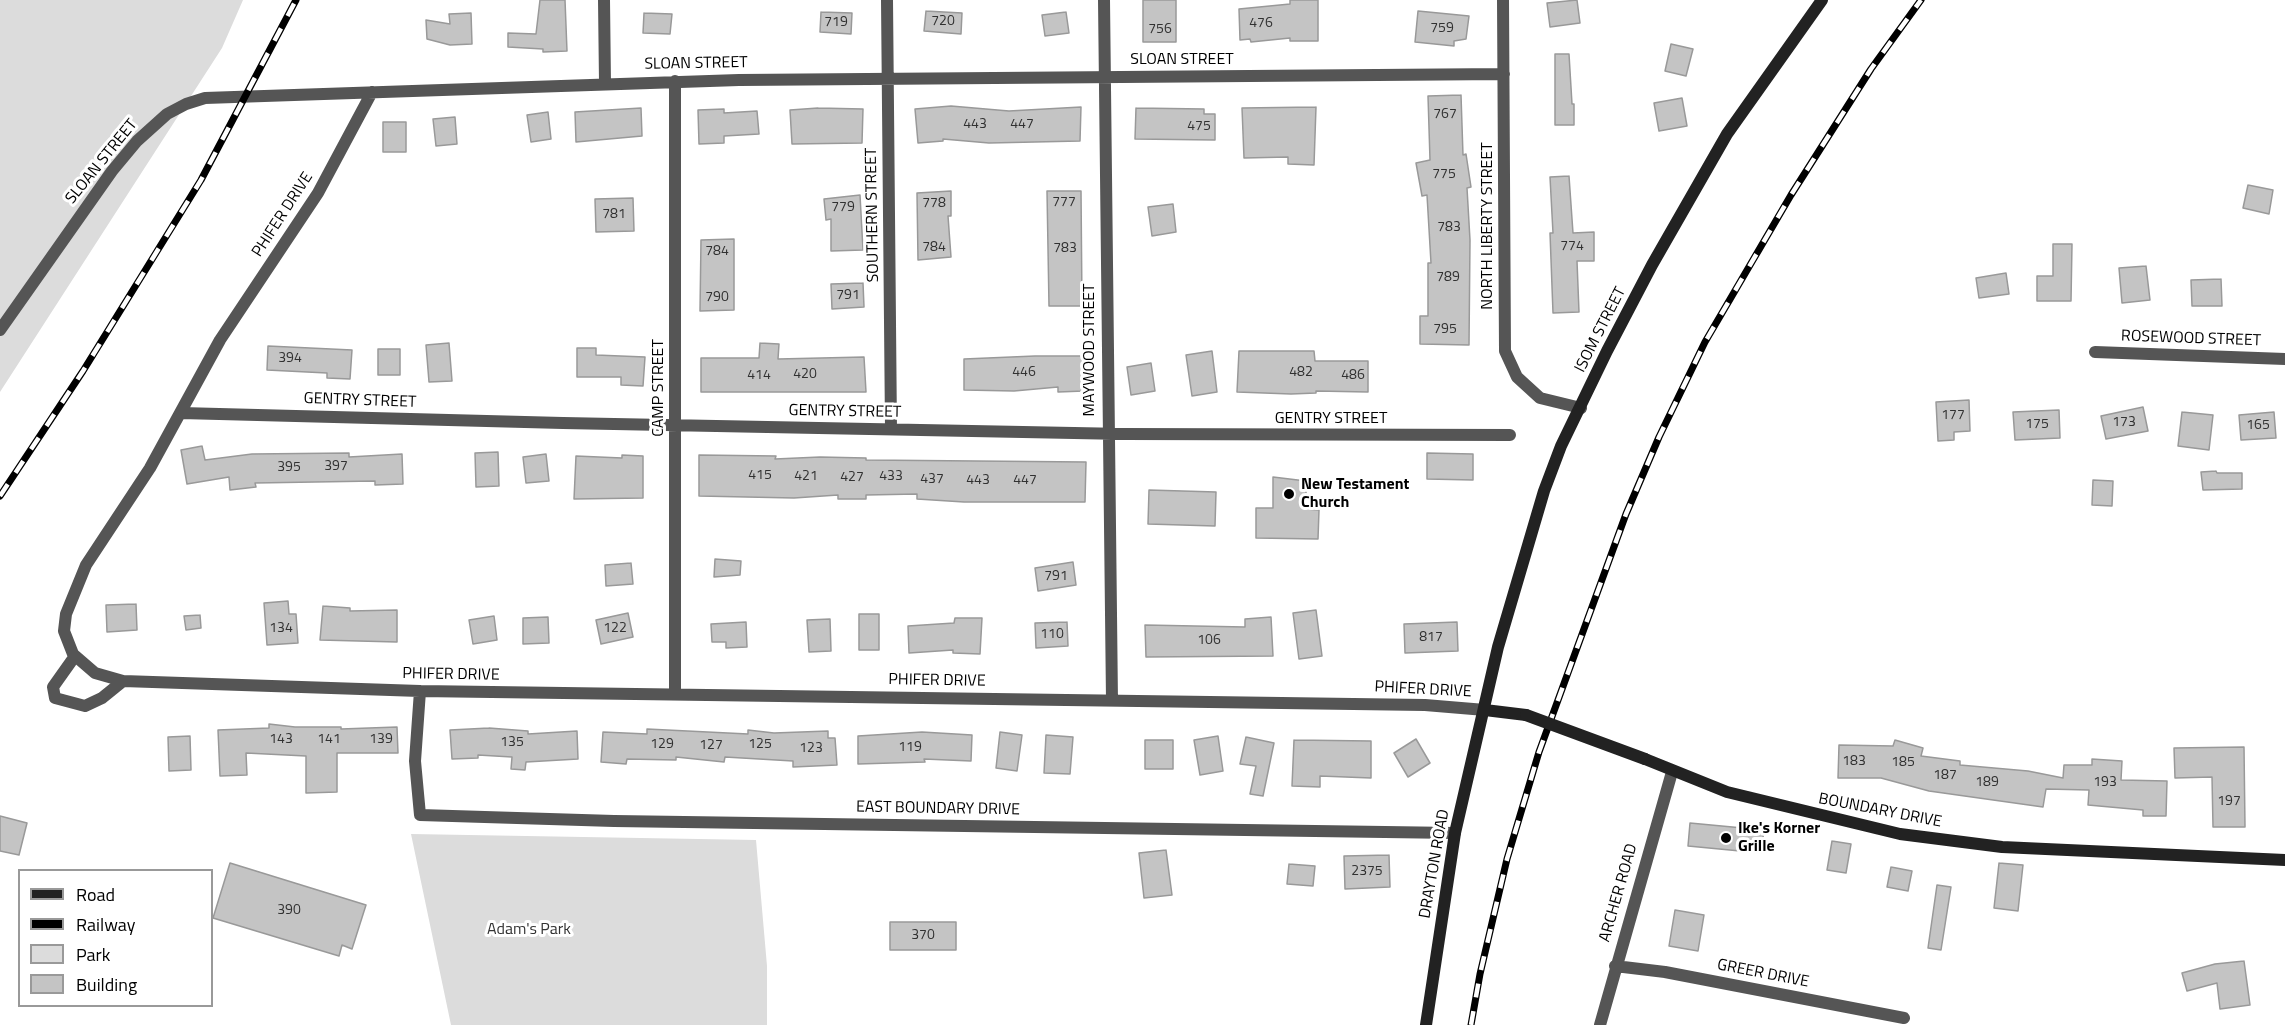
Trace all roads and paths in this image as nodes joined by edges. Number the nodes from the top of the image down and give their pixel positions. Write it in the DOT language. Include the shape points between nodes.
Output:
graph roads {
  1 [pos="604,0"];
  2 [pos="887,0"];
  3 [pos="1104,0"];
  4 [pos="1503,0"];
  5 [pos="1822,0"];
  6 [pos="1504,74"];
  7 [pos="1105,77"];
  8 [pos="888,78"];
  9 [pos="675,81"];
  10 [pos="604,84"];
  11 [pos="372,92"];
  12 [pos="0,330"];
  13 [pos="2095,352"];
  14 [pos="2285,359"];
  15 [pos="1581,408"];
  16 [pos="181,412"];
  17 [pos="675,425"];
  18 [pos="891,429"];
  19 [pos="1108,434"];
  20 [pos="1510,435"];
  21 [pos="75,656"];
  22 [pos="123,681"];
  23 [pos="420,691"];
  24 [pos="675,694"];
  25 [pos="1112,700"];
  26 [pos="1485,710"];
  27 [pos="1672,772"];
  28 [pos="1455,832"];
  29 [pos="2285,860"];
  30 [pos="1615,966"];
  31 [pos="1904,1018"];
  32 [pos="1426,1025"];
  33 [pos="1600,1025"];
  1 -- 10 [label="street"];
  2 -- 8 [label="street, SOUTHERN STREET"];
  3 -- 7 [label="street, MAYWOOD STREET"];
  4 -- 6 [label="street, NORTH LIBERTY STREET"];
  5 -- 15 [label="main road, ISOM STREET" via="1727,134 1652,265"];
  6 -- 7 [label="street, SLOAN STREET"];
  6 -- 15 [label="street, NORTH LIBERTY STREET" via="1505,351 1517,377 1540,398"];
  7 -- 8 [label="street, SLOAN STREET"];
  7 -- 19 [label="street, MAYWOOD STREET"];
  8 -- 9 [label="street, SLOAN STREET"];
  8 -- 18 [label="street, SOUTHERN STREET"];
  9 -- 10 [label="street, SLOAN STREET"];
  9 -- 17 [label="street, CAMP STREET"];
  10 -- 11 [label="street, SLOAN STREET"];
  11 -- 12 [label="street, SLOAN STREET" via="206,98 167,114 112,171"];
  11 -- 16 [label="street, PHIFER DRIVE" via="318,193 220,340"];
  13 -- 14 [label="street, ROSEWOOD STREET"];
  15 -- 26 [label="main road, ISOM STREET" via="1544,491 1498,647"];
  16 -- 17 [label="street, GENTRY STREET"];
  16 -- 21 [label="street, PHIFER DRIVE" via="150,468 99,541 75,589 64,630"];
  17 -- 18 [label="street, GENTRY STREET"];
  17 -- 24 [label="street, CAMP STREET"];
  18 -- 19 [label="street, GENTRY STREET"];
  19 -- 20 [label="street, GENTRY STREET"];
  19 -- 25 [label="street, MAYWOOD STREET"];
  21 -- 22 [label="street, PHIFER DRIVE" via="95,673"];
  21 -- 22 [label="street" via="53,687 56,698 85,706"];
  22 -- 23 [label="street, PHIFER DRIVE"];
  23 -- 24 [label="street, PHIFER DRIVE"];
  23 -- 28 [label="street, EAST BOUNDARY DRIVE" via="415,761 420,815"];
  24 -- 25 [label="street, PHIFER DRIVE"];
  25 -- 26 [label="street, PHIFER DRIVE" via="1425,705"];
  26 -- 27 [label="main road, BOUNDARY DRIVE, bridge" via="1526,715"];
  26 -- 28 [label="main road, DRAYTON ROAD"];
  27 -- 29 [label="main road, BOUNDARY DRIVE" via="1765,803 1951,842"];
  27 -- 30 [label="street, ARCHER ROAD"];
  28 -- 32 [label="main road, DRAYTON ROAD"];
  30 -- 31 [label="street, GREER DRIVE"];
  30 -- 33 [label="street, ARCHER ROAD"];
}
